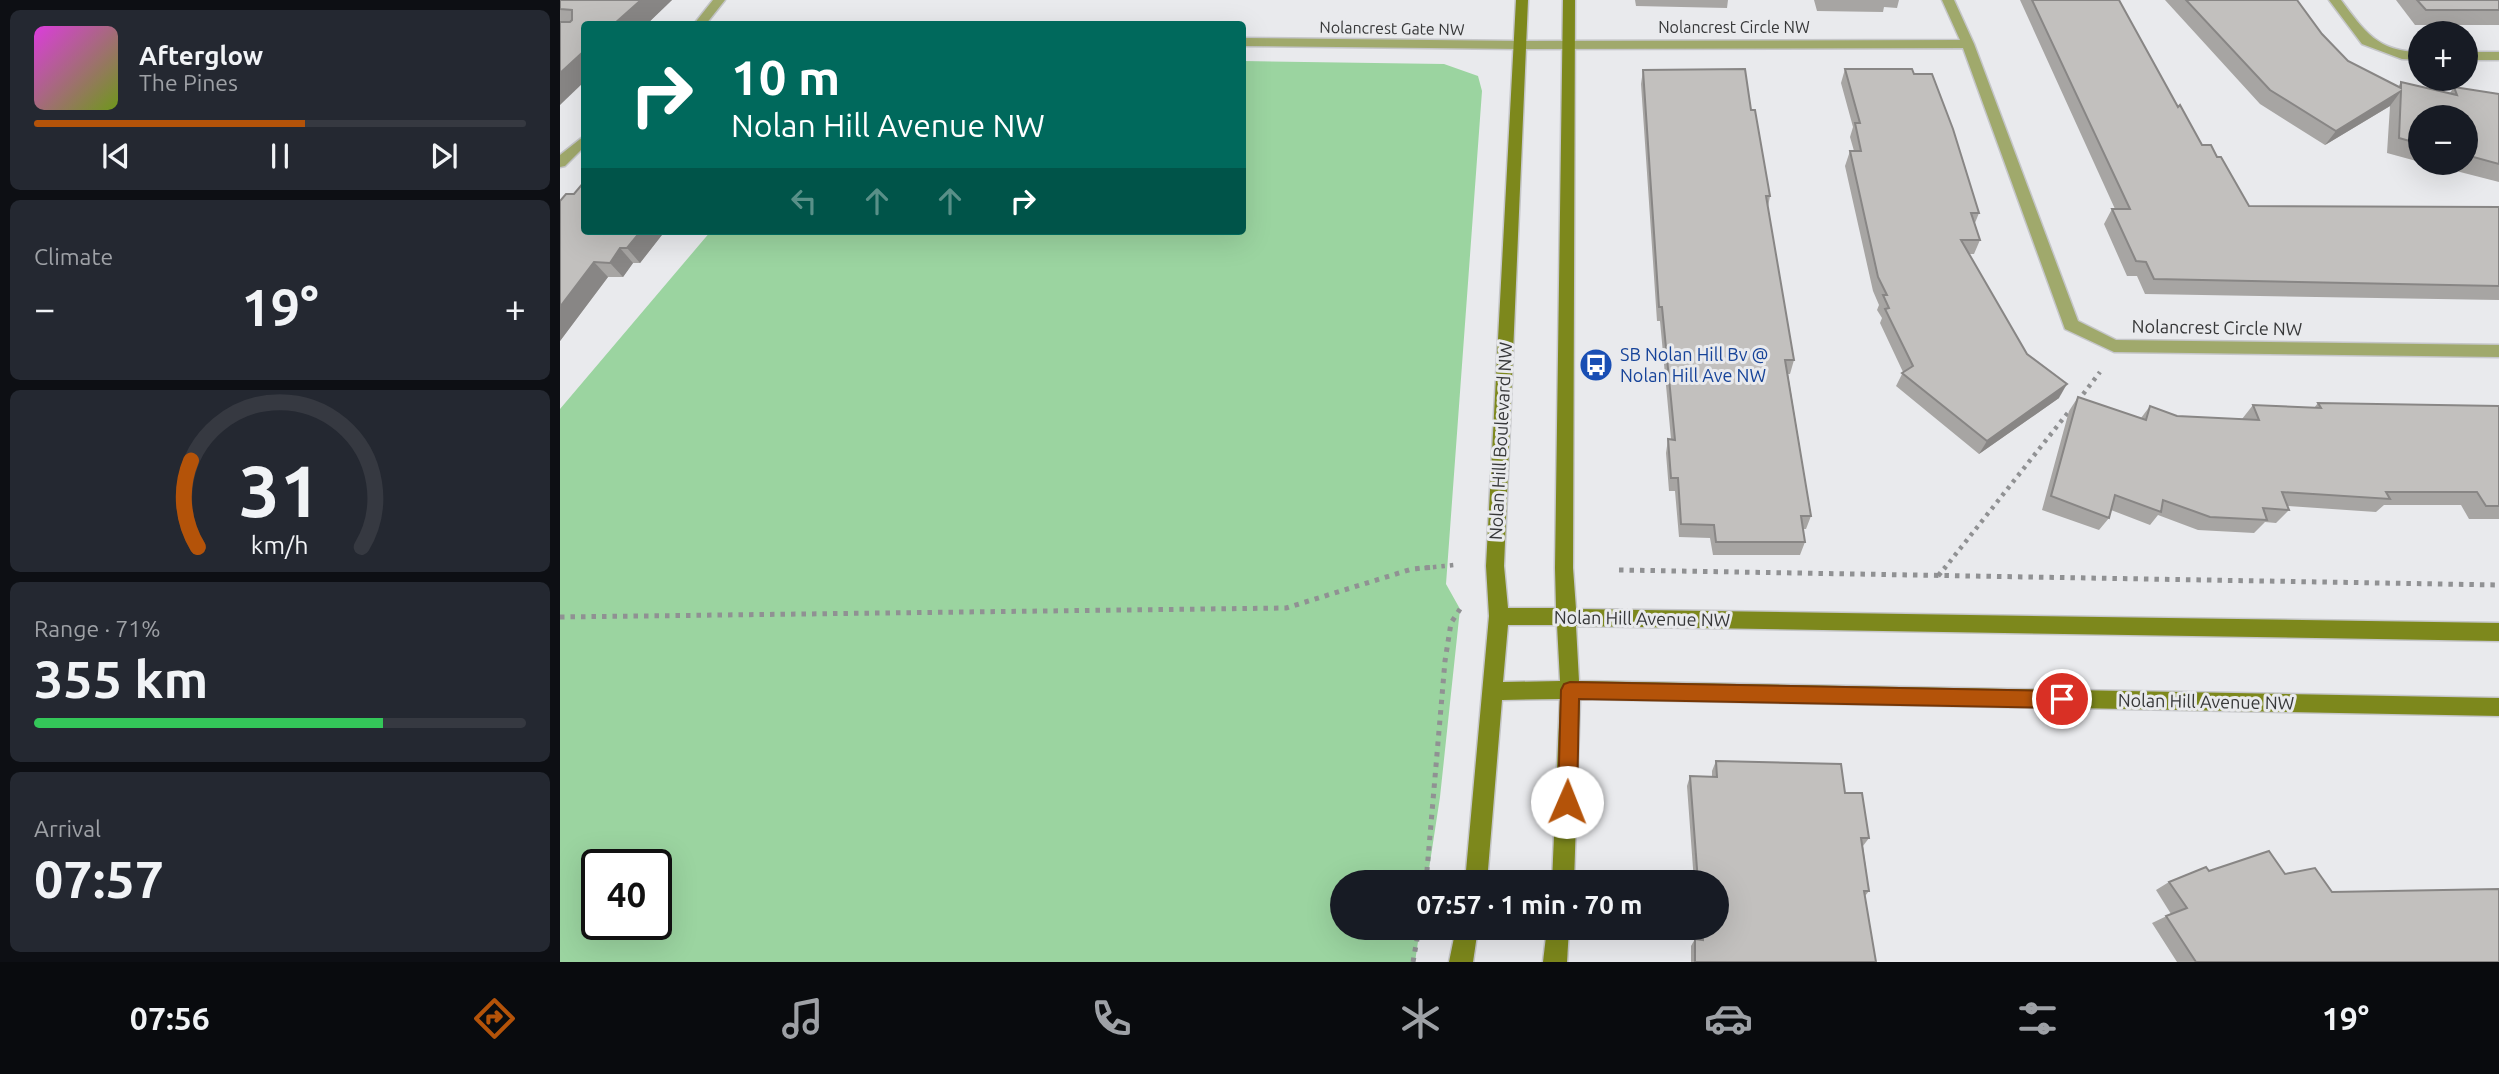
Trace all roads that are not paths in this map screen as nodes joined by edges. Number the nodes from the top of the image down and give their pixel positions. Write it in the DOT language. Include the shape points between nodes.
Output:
graph roads {
  1 [pos="719,0"];
  2 [pos="1522,0"];
  3 [pos="1569,0"];
  4 [pos="1948,0"];
  5 [pos="2335,0"];
  6 [pos="702,21"];
  7 [pos="1246,42"];
  8 [pos="1968,44"];
  9 [pos="1520,45"];
  10 [pos="1542,45"];
  11 [pos="1570,45"];
  12 [pos="2408,56"];
  13 [pos="2478,56"];
  14 [pos="2499,56"];
  15 [pos="581,143"];
  16 [pos="560,163"];
  17 [pos="2499,351"];
  18 [pos="1499,616"];
  19 [pos="1565,618"];
  20 [pos="2499,632"];
  21 [pos="1570,690"];
  22 [pos="1493,691"];
  23 [pos="2499,707"];
  24 [pos="1477,870"];
  25 [pos="1563,870"];
  26 [pos="1466,940"];
  27 [pos="1557,940"];
  28 [pos="1461,962"];
  29 [pos="1555,962"];
  1 -- 6 [label="street"];
  2 -- 9 [label="street, Nolan Hill Boulevard NW"];
  3 -- 11 [label="street"];
  4 -- 8 [label="street, Nolancrest Circle NW"];
  5 -- 12 [label="street" via="2366,41"];
  7 -- 9 [label="street, Nolancrest Gate NW"];
  8 -- 11 [label="street, Nolancrest Circle NW"];
  8 -- 17 [label="street, Nolancrest Circle NW" via="2071,325 2114,346"];
  9 -- 10 [label="street, Nolancrest Gate NW"];
  9 -- 18 [label="street, Nolan Hill Boulevard NW" via="1495,566"];
  10 -- 11 [label="street, Nolancrest Circle NW"];
  11 -- 19 [label="street"];
  13 -- 14 [label="street"];
  15 -- 16 [label="street"];
  18 -- 19 [label="street, Nolan Hill Avenue NW"];
  18 -- 22 [label="street, Nolan Hill Boulevard NW"];
  19 -- 20 [label="street, Nolan Hill Avenue NW"];
  19 -- 21 [label="street"];
  21 -- 22 [label="street, Nolan Hill Avenue NW"];
  21 -- 23 [label="street, Nolan Hill Avenue NW"];
  21 -- 25 [label="street"];
  22 -- 24 [label="street, Nolan Hill Boulevard NW"];
  26 -- 28 [label="street"];
  27 -- 29 [label="street"];
}
